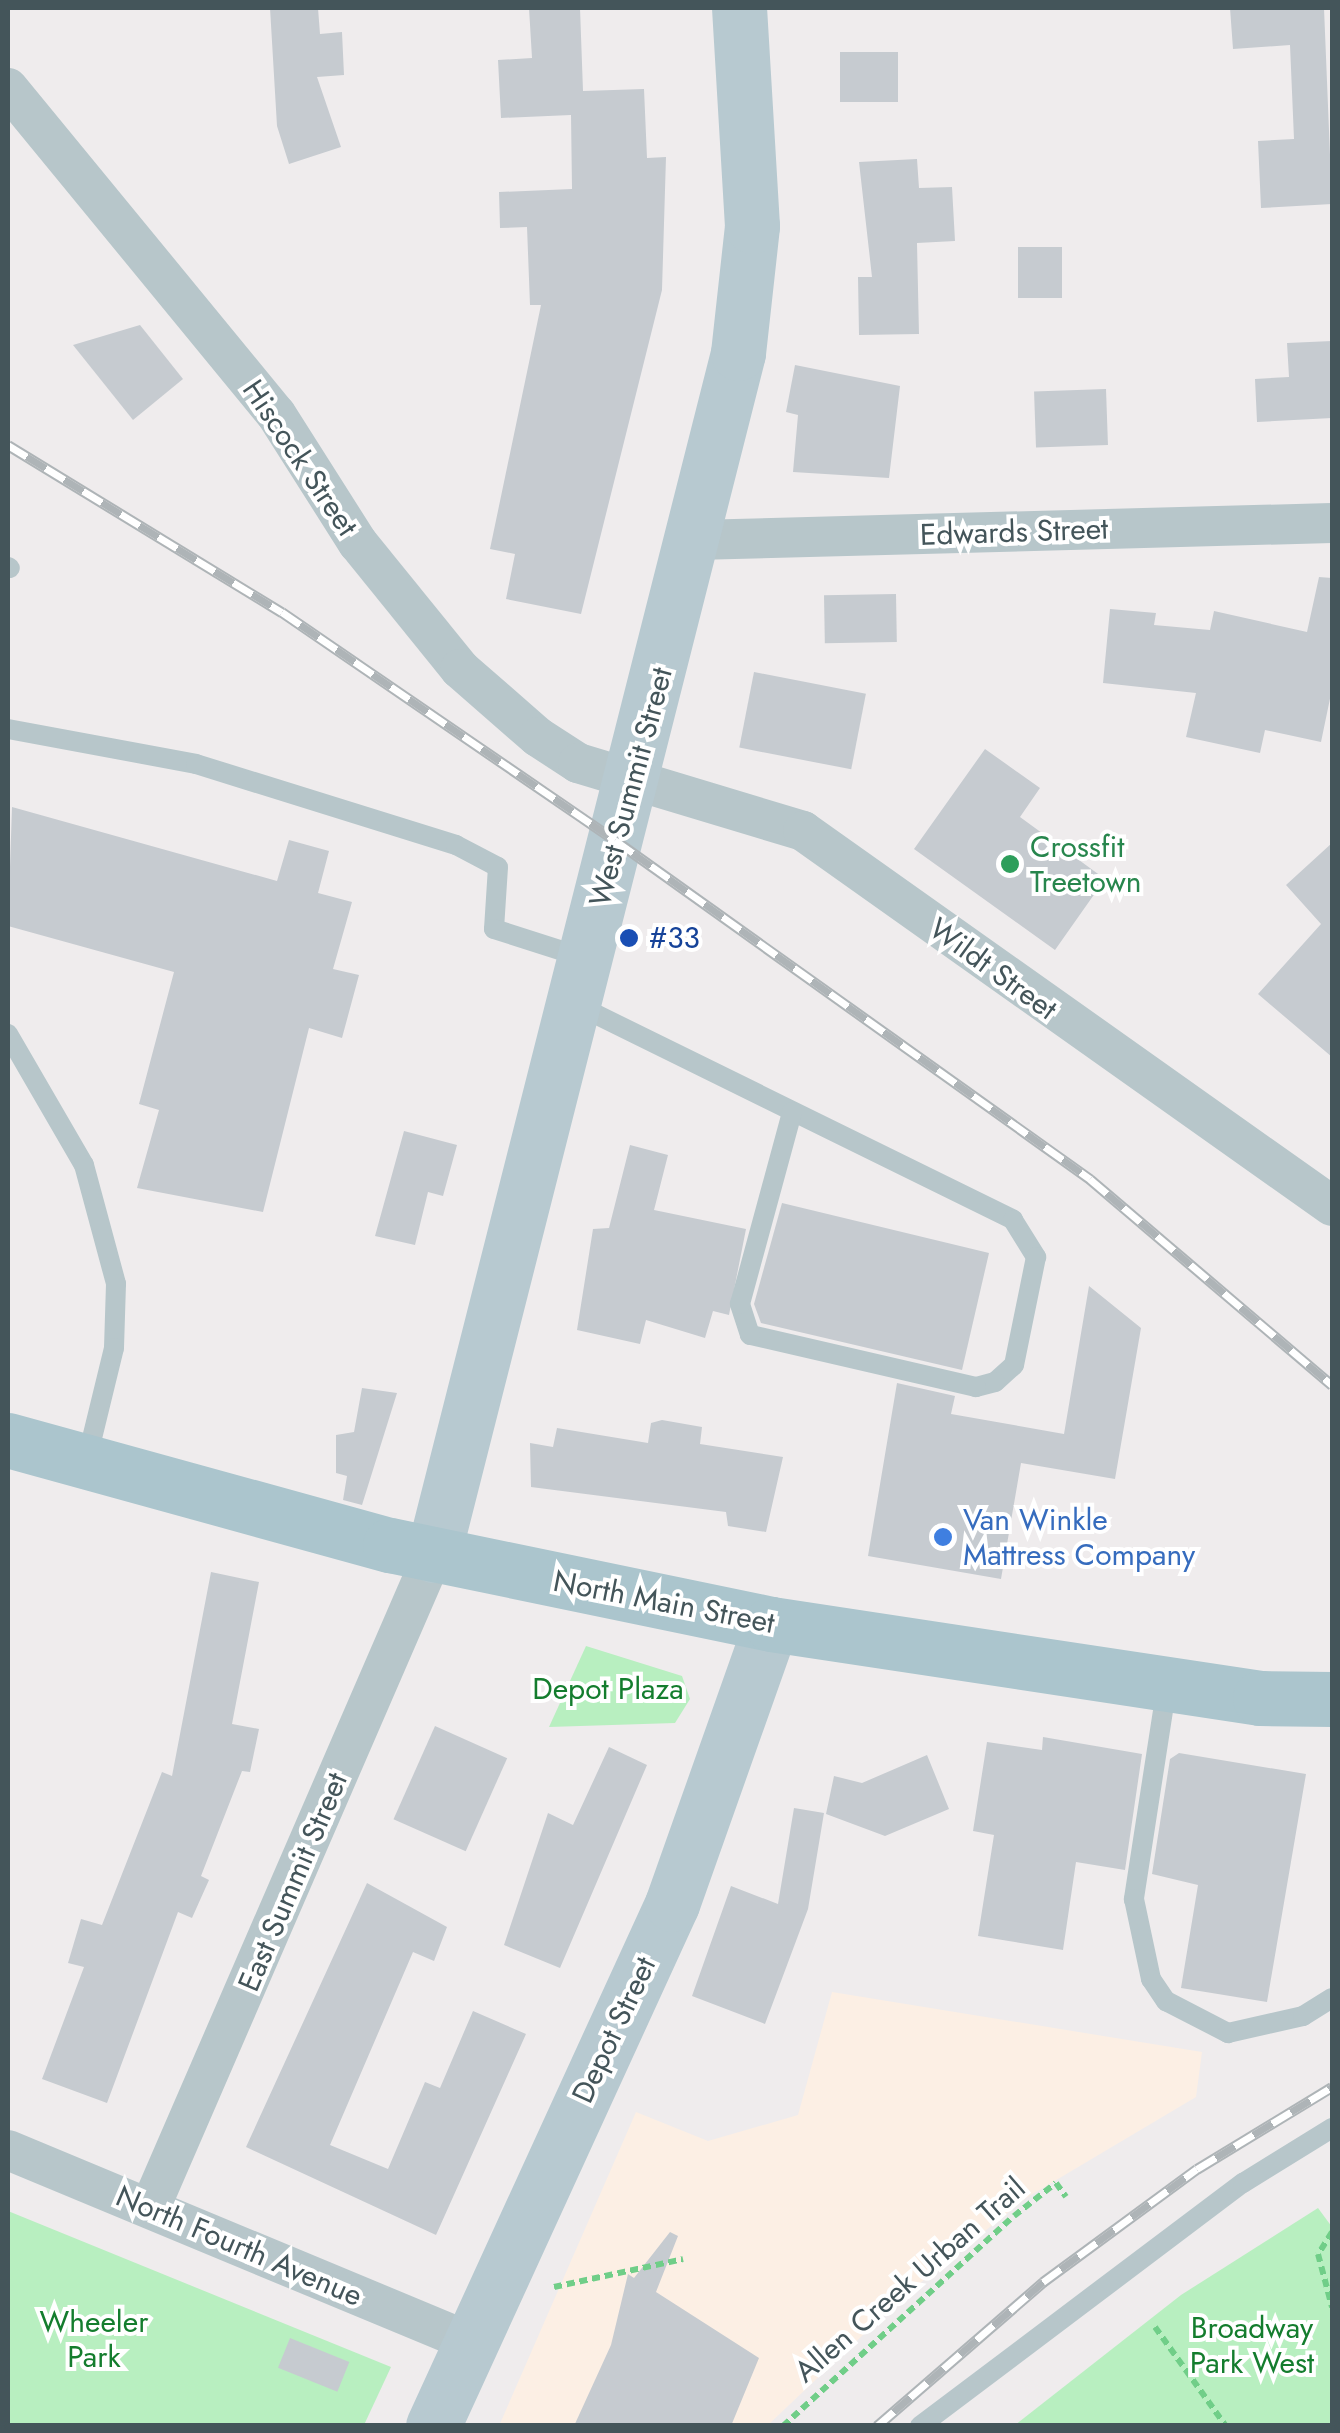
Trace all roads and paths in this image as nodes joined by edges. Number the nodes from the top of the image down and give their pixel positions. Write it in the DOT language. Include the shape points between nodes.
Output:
graph roads {
  1 [pos="739,8"];
  2 [pos="8,88"];
  3 [pos="1332,523"];
  4 [pos="695,540"];
  5 [pos="8,729"];
  6 [pos="632,782"];
  7 [pos="581,981"];
  8 [pos="8,1034"];
  9 [pos="16,1062"];
  10 [pos="792,1112"];
  11 [pos="1332,1206"];
  12 [pos="8,1440"];
  13 [pos="86,1462"];
  14 [pos="433,1555"];
  15 [pos="770,1624"];
  16 [pos="1167,1685"];
  17 [pos="1332,1700"];
  18 [pos="1332,1998"];
  19 [pos="1332,2128"];
  20 [pos="8,2150"];
  21 [pos="1066,2197"];
  22 [pos="150,2208"];
  23 [pos="1331,2233"];
  24 [pos="682,2258"];
  25 [pos="554,2287"];
  26 [pos="1332,2307"];
  27 [pos="1155,2327"];
  28 [pos="470,2342"];
  29 [pos="433,2426"];
  30 [pos="783,2426"];
  31 [pos="920,2426"];
  32 [pos="1226,2426"];
  1 -- 4 [label="street, West Summit Street" via="752,226 738,354"];
  2 -- 6 [label="street, Hiscock Street" via="276,414 358,543 460,669 551,746"];
  3 -- 4 [label="street, Edwards Street"];
  4 -- 6 [label="street, West Summit Street"];
  5 -- 7 [label="lane" via="196,764 456,846 498,867 503,894 494,929"];
  6 -- 7 [label="street, West Summit Street"];
  6 -- 11 [label="street, Wildt Street" via="803,832"];
  7 -- 10 [label="lane"];
  7 -- 14 [label="street, West Summit Street"];
  8 -- 9 [label="lane"];
  9 -- 13 [label="lane" via="84,1165 116,1284 114,1348"];
  10 -- 10 [label="lane" via="1012,1220 1028,1236 1036,1256 1014,1365 995,1382 976,1387 750,1335 740,1304"];
  12 -- 13 [label="main road, North Main Street"];
  13 -- 14 [label="main road, North Main Street"];
  14 -- 15 [label="main road, North Main Street"];
  14 -- 22 [label="street, East Summit Street"];
  15 -- 16 [label="main road, North Main Street"];
  15 -- 28 [label="street, Depot Street" via="672,1904"];
  16 -- 17 [label="main road, North Main Street"];
  16 -- 18 [label="lane" via="1134,1899 1151,1979 1166,2001 1228,2033 1303,2016"];
  19 -- 31 [label="lane" via="1243,2183"];
  20 -- 22 [label="street, North Fourth Avenue"];
  21 -- 30 [label="path, Allen Creek Urban Trail" via="1056,2182"];
  22 -- 28 [label="street, North Fourth Avenue"];
  23 -- 26 [label="path" via="1318,2254"];
  24 -- 25 [label="path"];
  27 -- 32 [label="path"];
  28 -- 29 [label="street, Depot Street"];
}
